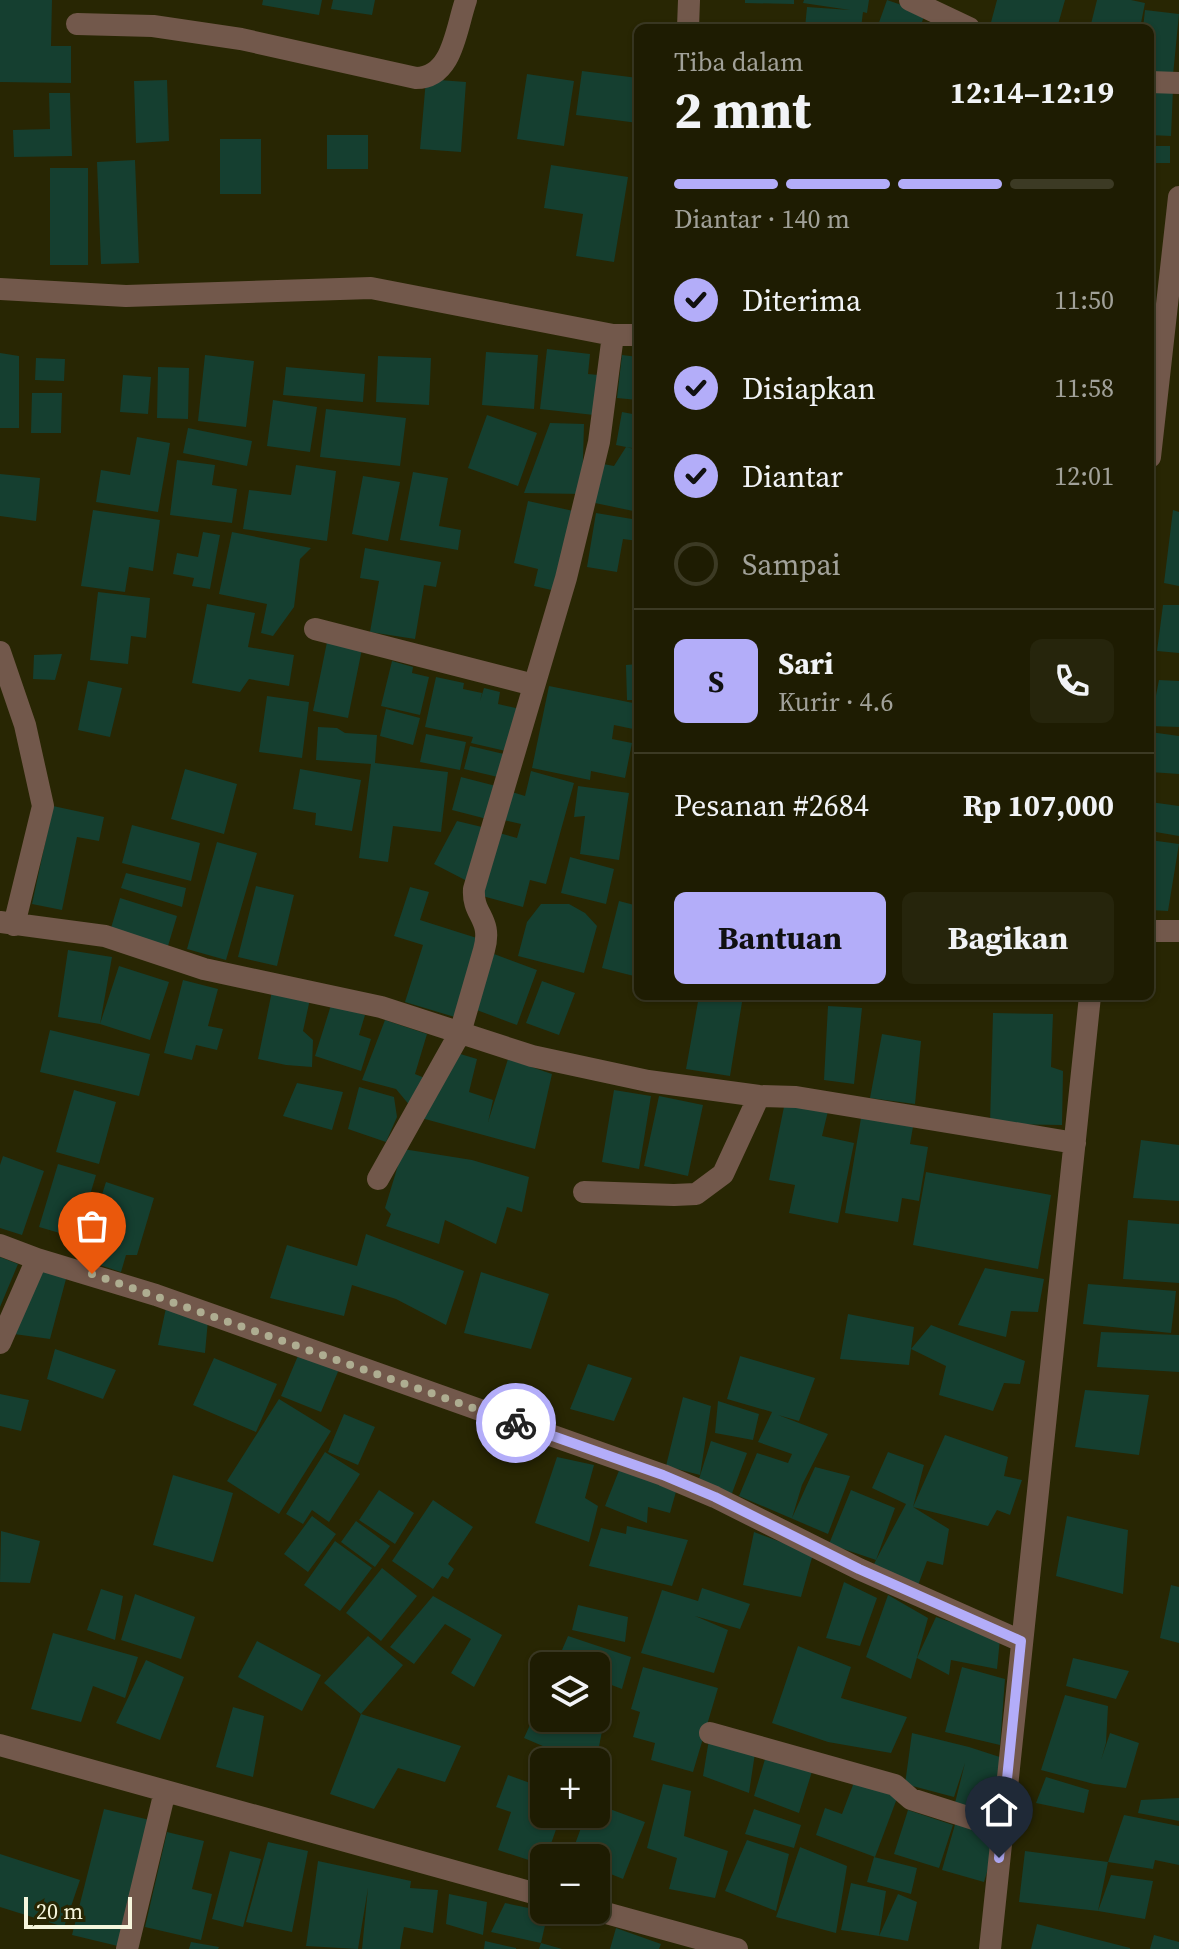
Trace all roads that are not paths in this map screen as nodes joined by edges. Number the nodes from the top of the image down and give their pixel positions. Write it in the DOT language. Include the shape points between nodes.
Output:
graph roads {
  1 [pos="466,0"];
  2 [pos="689,0"];
  3 [pos="910,0"];
  4 [pos="77,24"];
  5 [pos="688,24"];
  6 [pos="961,24"];
  7 [pos="1154,82"];
  8 [pos="1179,83"];
  9 [pos="1179,197"];
  10 [pos="0,289"];
  11 [pos="1165,324"];
  12 [pos="613,335"];
  13 [pos="634,335"];
  14 [pos="1154,422"];
  15 [pos="315,629"];
  16 [pos="0,652"];
  17 [pos="534,685"];
  18 [pos="7,923"];
  19 [pos="1154,931"];
  20 [pos="1179,931"];
  21 [pos="1090,1000"];
  22 [pos="460,1033"];
  23 [pos="759,1096"];
  24 [pos="1075,1143"];
  25 [pos="378,1179"];
  26 [pos="584,1192"];
  27 [pos="0,1245"];
  28 [pos="37,1259"];
  29 [pos="0,1343"];
  30 [pos="1021,1641"];
  31 [pos="710,1733"];
  32 [pos="0,1745"];
  33 [pos="165,1791"];
  34 [pos="1002,1828"];
  35 [pos="530,1892"];
  36 [pos="610,1914"];
  37 [pos="127,1949"];
  38 [pos="737,1949"];
  39 [pos="990,1949"];
  1 -- 4 [label="street" via="446,60 427,78 241,39 153,26"];
  2 -- 5 [label="street"];
  3 -- 6 [label="street"];
  7 -- 8 [label="street"];
  9 -- 11 [label="street"];
  10 -- 12 [label="street" via="126,296 371,288"];
  11 -- 14 [label="street"];
  12 -- 13 [label="street"];
  12 -- 17 [label="street" via="599,442 560,604"];
  15 -- 17 [label="street"];
  16 -- 18 [label="street" via="25,725 43,806"];
  17 -- 22 [label="street" via="474,889 473,900 487,923 488,937"];
  18 -- 22 [label="street" via="105,936 204,969 381,1007"];
  19 -- 20 [label="street"];
  21 -- 24 [label="street"];
  22 -- 23 [label="street" via="532,1056 648,1081"];
  22 -- 25 [label="street"];
  23 -- 24 [label="street" via="796,1097"];
  23 -- 26 [label="street" via="723,1174 696,1194"];
  24 -- 30 [label="street"];
  27 -- 28 [label="street"];
  28 -- 29 [label="street"];
  28 -- 30 [label="street" via="156,1295 663,1475"];
  30 -- 34 [label="street"];
  31 -- 34 [label="street" via="895,1785 911,1799"];
  32 -- 33 [label="street"];
  33 -- 35 [label="street"];
  33 -- 37 [label="street"];
  34 -- 39 [label="street"];
  36 -- 38 [label="street"];
}
